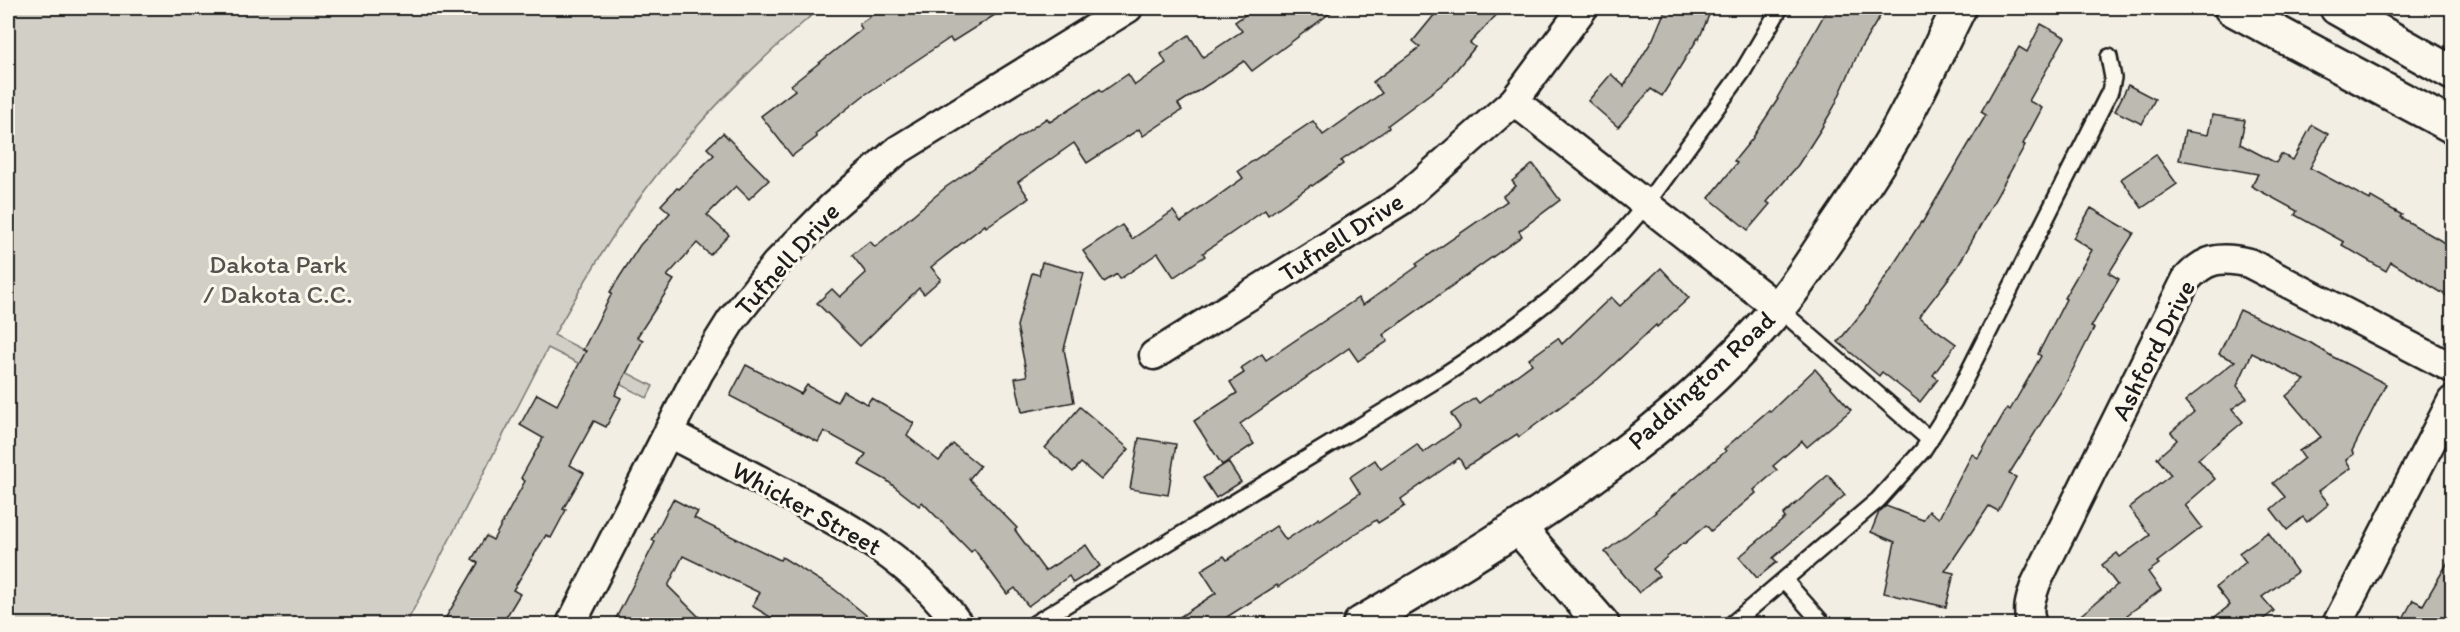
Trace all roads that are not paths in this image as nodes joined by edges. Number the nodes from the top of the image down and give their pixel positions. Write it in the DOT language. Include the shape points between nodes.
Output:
graph roads {
  1 [pos="1128,8"];
  2 [pos="1582,8"];
  3 [pos="1780,8"];
  4 [pos="2231,8"];
  5 [pos="2337,8"];
  6 [pos="1954,14"];
  7 [pos="2109,57"];
  8 [pos="2452,73"];
  9 [pos="1514,101"];
  10 [pos="2452,126"];
  11 [pos="1646,204"];
  12 [pos="1778,308"];
  13 [pos="1154,355"];
  14 [pos="2452,368"];
  15 [pos="2452,401"];
  16 [pos="669,433"];
  17 [pos="1930,440"];
  18 [pos="1519,528"];
  19 [pos="1785,580"];
  20 [pos="572,624"];
  21 [pos="958,624"];
  22 [pos="1034,624"];
  23 [pos="1360,624"];
  24 [pos="1602,624"];
  25 [pos="1732,624"];
  26 [pos="1823,624"];
  27 [pos="2032,624"];
  28 [pos="2337,624"];
  1 -- 16 [label="street, Tufnell Drive" via="898,150 832,207 776,264 731,321 699,372"];
  2 -- 9 [label="street, Tufnell Drive"];
  3 -- 11 [label="lane" via="1743,71"];
  4 -- 10 [label="street"];
  5 -- 8 [label="street"];
  6 -- 12 [label="street, Paddington Road" via="1894,135 1861,191"];
  7 -- 17 [label="lane" via="2113,78 2110,91 1954,401"];
  9 -- 11 [label="street"];
  9 -- 13 [label="street, Tufnell Drive" via="1401,200"];
  11 -- 12 [label="street"];
  11 -- 22 [label="lane" via="1558,292 1464,362"];
  12 -- 17 [label="lane"];
  12 -- 18 [label="street, Paddington Road" via="1670,416"];
  14 -- 27 [label="street, Ashford Drive" via="2249,263 2222,259 2196,268 2186,280 2036,583 2028,615"];
  15 -- 28 [label="street"];
  16 -- 20 [label="street, Tufnell Drive"];
  16 -- 21 [label="street, Whicker Street" via="861,534 926,585"];
  17 -- 19 [label="lane" via="1878,500"];
  18 -- 23 [label="street, Paddington Road"];
  18 -- 24 [label="street"];
  19 -- 25 [label="lane"];
  19 -- 26 [label="lane"];
}
